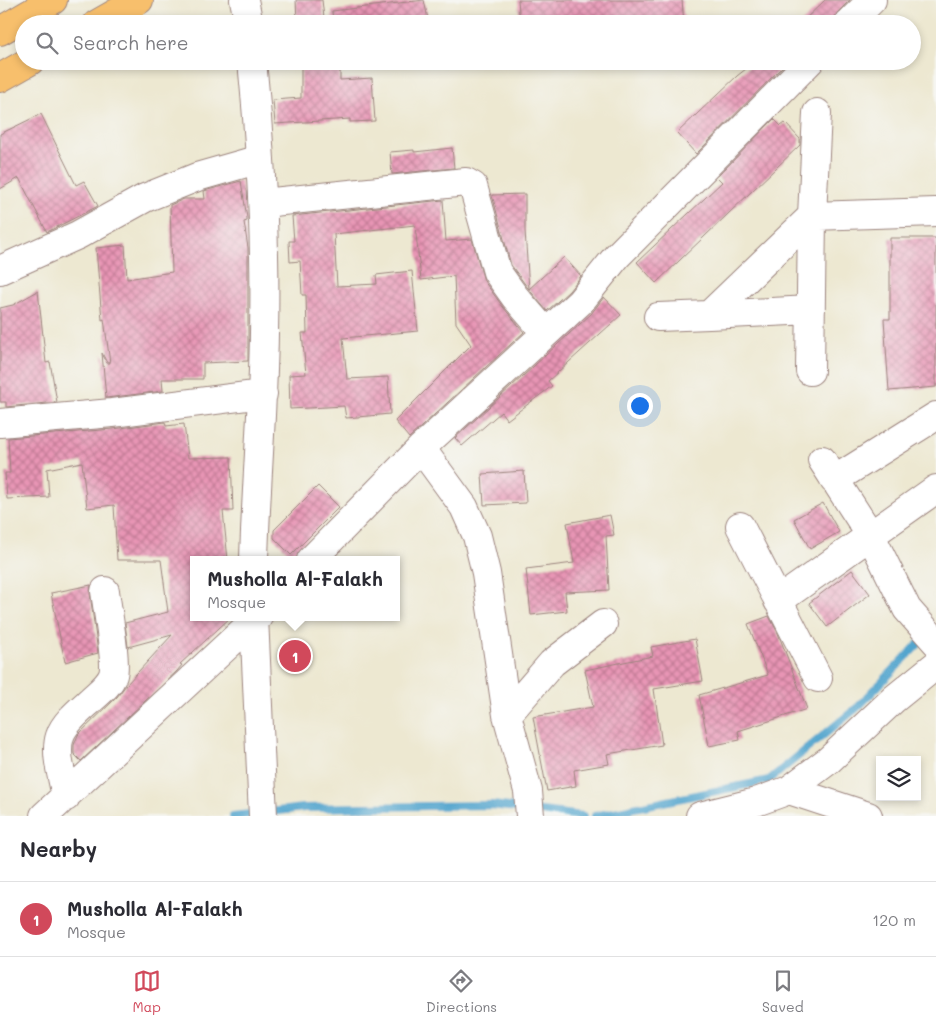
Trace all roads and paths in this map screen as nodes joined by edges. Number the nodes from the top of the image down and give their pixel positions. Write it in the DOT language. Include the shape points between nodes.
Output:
graph roads {
  1 [pos="53,0"];
  2 [pos="139,0"];
  3 [pos="244,0"];
  4 [pos="872,0"];
  5 [pos="27,15"];
  6 [pos="112,15"];
  7 [pos="247,15"];
  8 [pos="857,15"];
  9 [pos="15,22"];
  10 [pos="0,31"];
  11 [pos="15,70"];
  12 [pos="253,70"];
  13 [pos="801,70"];
  14 [pos="0,78"];
  15 [pos="817,113"];
  16 [pos="260,159"];
  17 [pos="263,203"];
  18 [pos="936,212"];
  19 [pos="812,216"];
  20 [pos="0,270"];
  21 [pos="811,310"];
  22 [pos="709,315"];
  23 [pos="658,317"];
  24 [pos="546,333"];
  25 [pos="810,371"];
  26 [pos="263,394"];
  27 [pos="936,416"];
  28 [pos="0,423"];
  29 [pos="421,448"];
  30 [pos="936,489"];
  31 [pos="740,526"];
  32 [pos="871,536"];
  33 [pos="254,556"];
  34 [pos="315,556"];
  35 [pos="105,591"];
  36 [pos="778,601"];
  37 [pos="253,621"];
  38 [pos="255,621"];
  39 [pos="603,624"];
  40 [pos="933,639"];
  41 [pos="936,665"];
  42 [pos="818,678"];
  43 [pos="507,715"];
  44 [pos="789,790"];
  45 [pos="66,797"];
  46 [pos="529,803"];
  47 [pos="44,816"];
  48 [pos="263,816"];
  49 [pos="700,816"];
  50 [pos="868,816"];
  1 -- 5 [label="highway"];
  2 -- 6 [label="highway"];
  3 -- 7 [label="street"];
  4 -- 8 [label="street"];
  9 -- 10 [label="highway"];
  11 -- 14 [label="highway"];
  12 -- 16 [label="street"];
  13 -- 24 [label="street" via="617,256 580,302"];
  15 -- 19 [label="street"];
  16 -- 17 [label="street"];
  16 -- 20 [label="street" via="197,177 146,198 78,235"];
  17 -- 24 [label="street" via="471,184 497,272"];
  17 -- 26 [label="street"];
  18 -- 19 [label="street"];
  19 -- 21 [label="street"];
  19 -- 22 [label="street"];
  21 -- 22 [label="street"];
  21 -- 25 [label="street"];
  22 -- 23 [label="street"];
  24 -- 29 [label="street"];
  26 -- 28 [label="street"];
  26 -- 33 [label="street"];
  27 -- 32 [label="street" via="828,470"];
  29 -- 34 [label="street"];
  29 -- 43 [label="street" via="464,508 477,536 486,573"];
  30 -- 32 [label="street"];
  31 -- 36 [label="street"];
  32 -- 36 [label="street"];
  32 -- 40 [label="street" via="907,609"];
  35 -- 45 [label="street" via="113,675 108,685 74,715 60,735 58,751"];
  36 -- 42 [label="street"];
  37 -- 45 [label="street"];
  38 -- 48 [label="street"];
  39 -- 43 [label="street" via="552,663"];
  41 -- 44 [label="street" via="829,760"];
  43 -- 46 [label="street"];
  44 -- 49 [label="street"];
  44 -- 50 [label="street"];
  45 -- 47 [label="street"];
}
